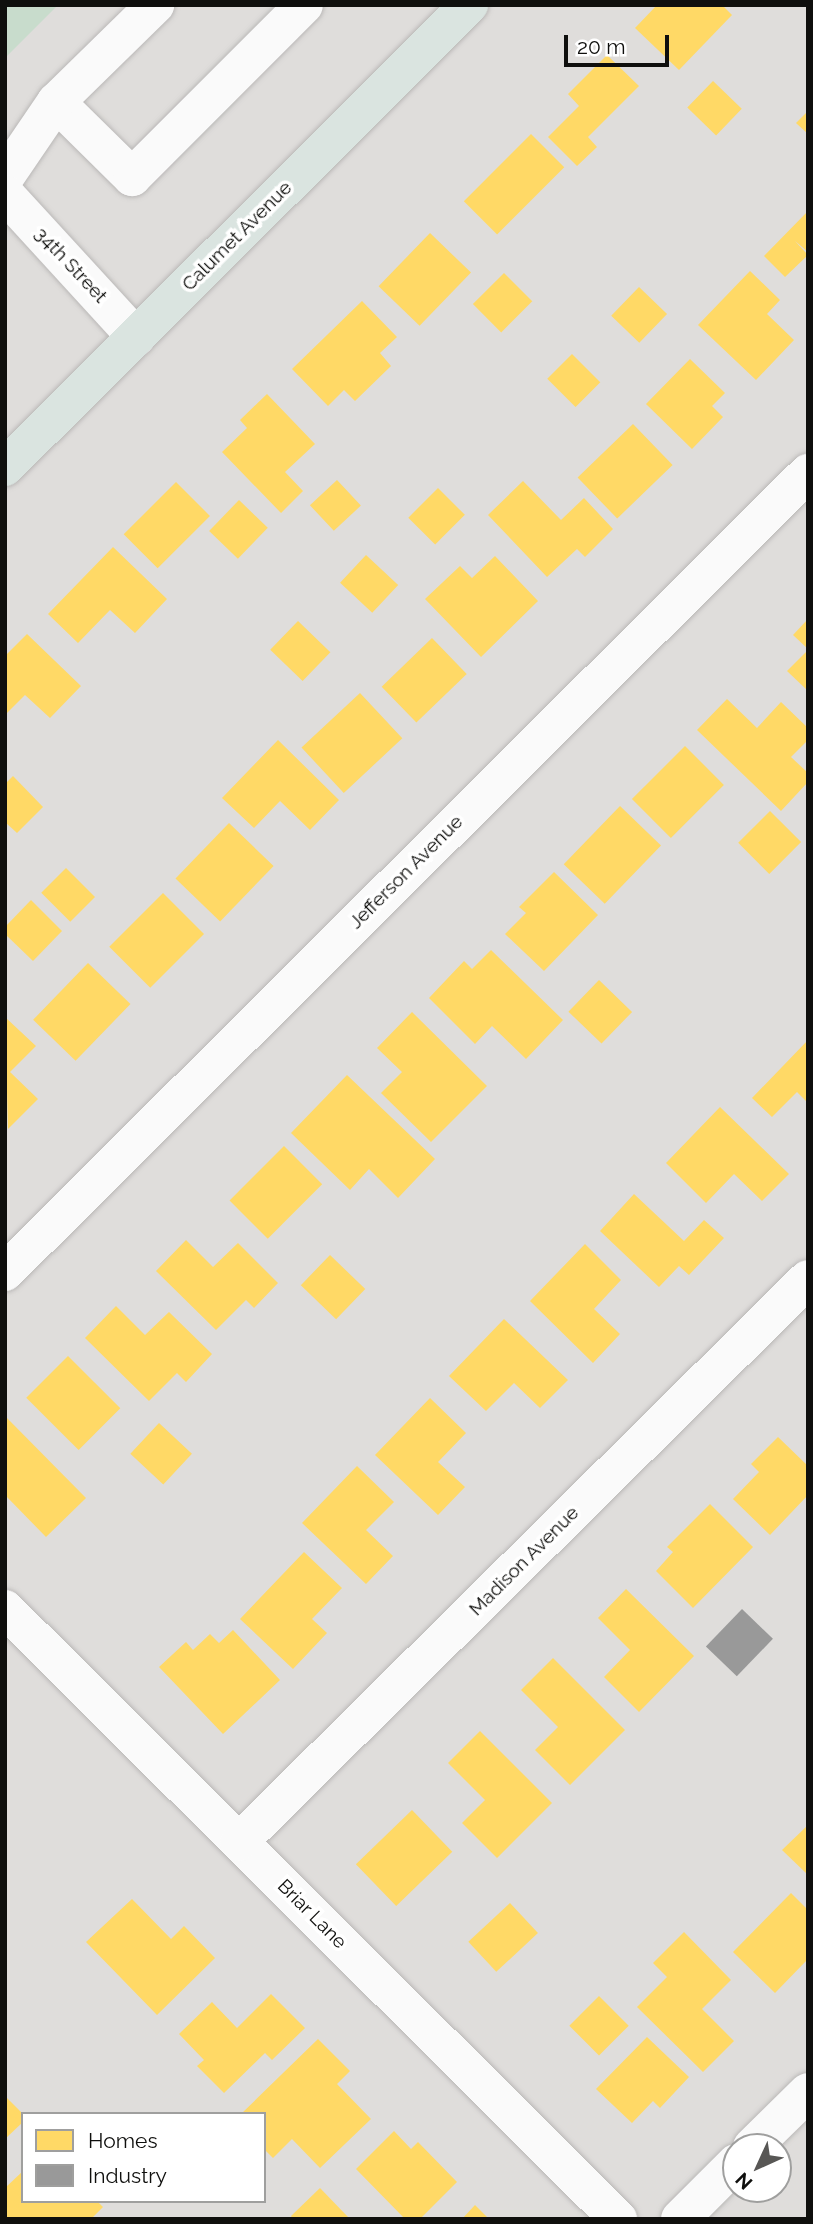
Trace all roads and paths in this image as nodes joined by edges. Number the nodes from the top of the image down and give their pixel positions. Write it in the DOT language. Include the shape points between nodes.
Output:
graph roads {
  1 [pos="155,5"];
  2 [pos="304,5"];
  3 [pos="470,5"];
  4 [pos="57,102"];
  5 [pos="5,177"];
  6 [pos="5,194"];
  7 [pos="136,337"];
  8 [pos="5,467"];
  9 [pos="808,473"];
  10 [pos="5,1272"];
  11 [pos="808,1279"];
  12 [pos="5,1609"];
  13 [pos="239,1842"];
  14 [pos="808,2092"];
  15 [pos="766,2133"];
  16 [pos="722,2177"];
  17 [pos="618,2219"];
  18 [pos="680,2219"];
  1 -- 4 [label="street"];
  2 -- 4 [label="street" via="132,177"];
  3 -- 7 [label="main road, Calumet Avenue"];
  4 -- 5 [label="street"];
  6 -- 7 [label="street, 34th Street"];
  7 -- 8 [label="main road, Calumet Avenue"];
  9 -- 10 [label="street, Jefferson Avenue"];
  11 -- 13 [label="street, Madison Avenue"];
  12 -- 13 [label="street, Briar Lane"];
  13 -- 17 [label="street, Briar Lane"];
  14 -- 15 [label="street"];
  16 -- 18 [label="street"];
}
